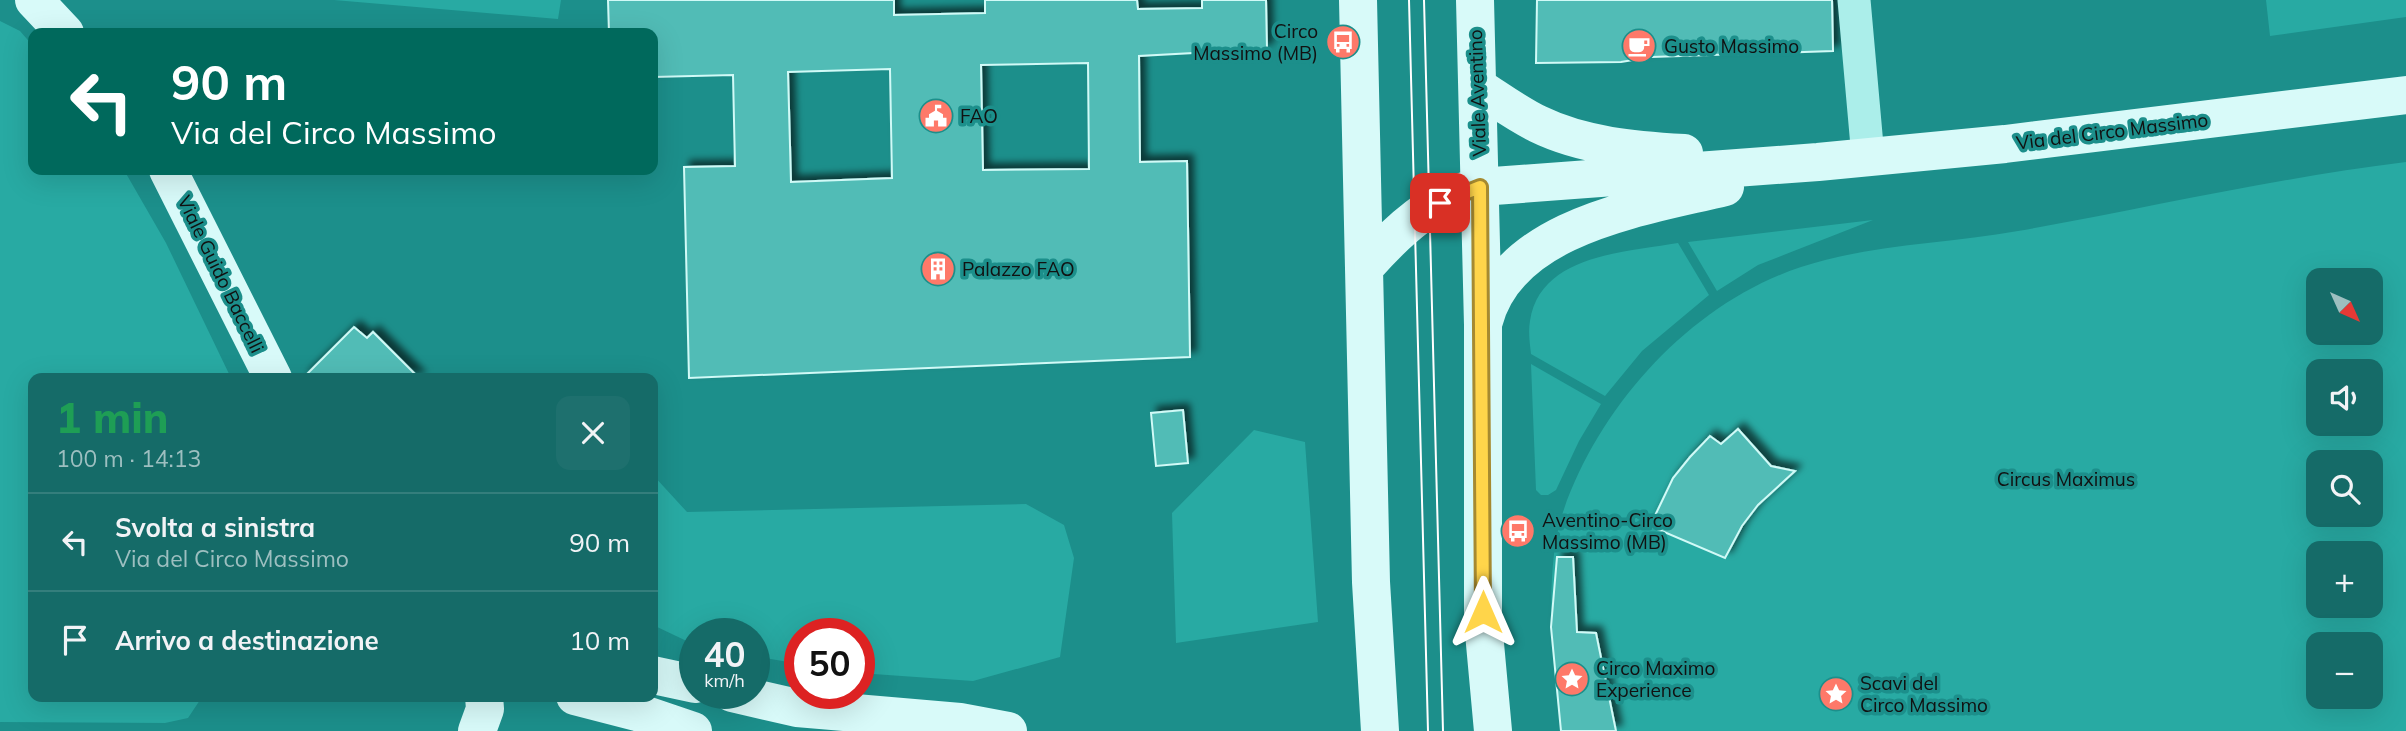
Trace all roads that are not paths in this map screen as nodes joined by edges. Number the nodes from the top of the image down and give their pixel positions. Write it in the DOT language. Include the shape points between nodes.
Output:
graph roads {
  1 [pos="34,0"];
  2 [pos="1358,0"];
  3 [pos="1475,0"];
  4 [pos="1854,0"];
  5 [pos="60,28"];
  6 [pos="1478,87"];
  7 [pos="2406,95"];
  8 [pos="1868,157"];
  9 [pos="1818,162"];
  10 [pos="172,175"];
  11 [pos="1480,187"];
  12 [pos="1366,266"];
  13 [pos="1483,325"];
  14 [pos="270,373"];
  15 [pos="658,676"];
  16 [pos="679,681"];
  17 [pos="484,702"];
  18 [pos="598,702"];
  19 [pos="770,702"];
  20 [pos="477,731"];
  21 [pos="693,731"];
  22 [pos="1008,731"];
  23 [pos="1380,731"];
  24 [pos="1493,731"];
  1 -- 5 [label="main road"];
  2 -- 12 [label="main road"];
  3 -- 6 [label="main road, Viale Aventino"];
  4 -- 8 [label="street"];
  6 -- 9 [label="main road, Via del Circo Massimo" via="1536,123 1596,143 1647,151"];
  6 -- 11 [label="main road, Viale Aventino"];
  7 -- 8 [label="main road, Via del Circo Massimo"];
  8 -- 9 [label="main road, Via del Circo Massimo"];
  9 -- 11 [label="main road, Via del Circo Massimo"];
  9 -- 13 [label="main road, Via del Circo Massimo" via="1561,234 1510,274 1490,303"];
  10 -- 14 [label="main road, Viale Guido Baccelli"];
  11 -- 12 [label="main road, Via del Circo Massimo" via="1429,209 1388,241"];
  11 -- 13 [label="main road, Viale Aventino"];
  12 -- 23 [label="main road" via="1371,582"];
  13 -- 24 [label="main road, Viale Aventino" via="1483,622"];
  15 -- 16 [label="main road"];
  17 -- 20 [label="main road"];
  18 -- 21 [label="main road"];
  19 -- 22 [label="main road"];
}
